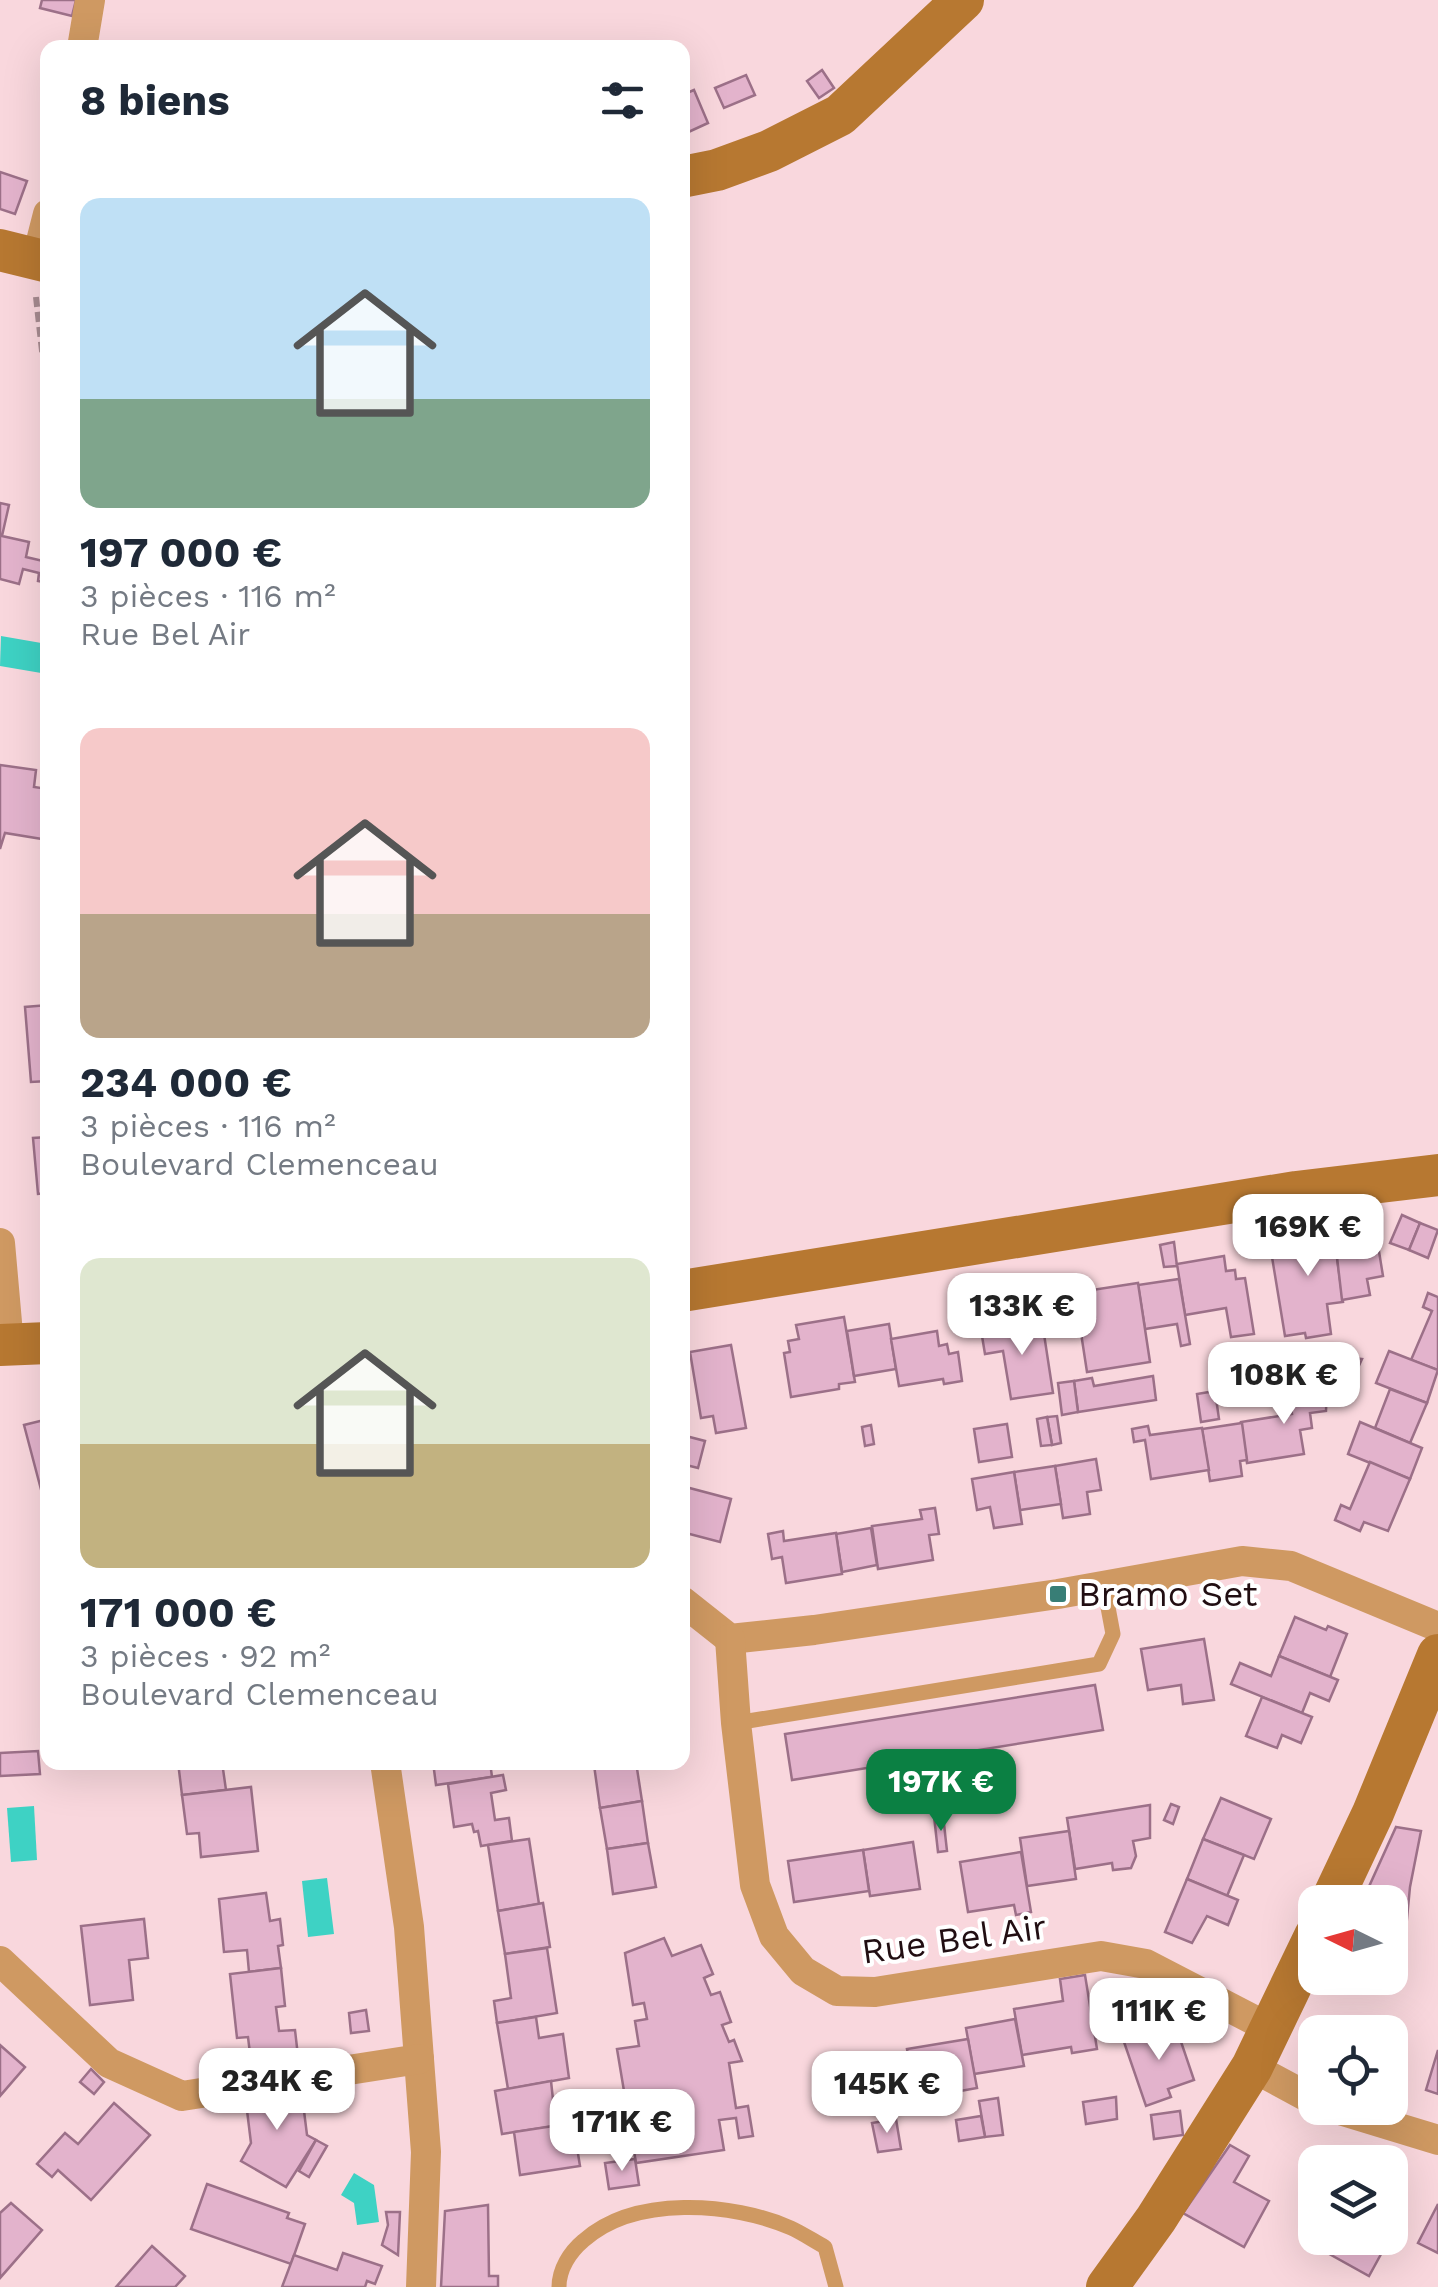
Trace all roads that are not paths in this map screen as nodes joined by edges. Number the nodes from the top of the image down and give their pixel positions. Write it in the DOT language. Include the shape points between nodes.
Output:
graph roads {
  1 [pos="90,0"];
  2 [pos="962,0"];
  3 [pos="83,40"];
  4 [pos="690,175"];
  5 [pos="40,232"];
  6 [pos="28,258"];
  7 [pos="1438,1175"];
  8 [pos="0,1243"];
  9 [pos="690,1290"];
  10 [pos="19,1344"];
  11 [pos="1104,1586"];
  12 [pos="690,1607"];
  13 [pos="1438,1627"];
  14 [pos="730,1640"];
  15 [pos="1438,1655"];
  16 [pos="736,1722"];
  17 [pos="386,1770"];
  18 [pos="1339,1885"];
  19 [pos="0,1961"];
  20 [pos="1298,1972"];
  21 [pos="1271,2029"];
  22 [pos="418,2058"];
  23 [pos="1252,2067"];
  24 [pos="1298,2091"];
  25 [pos="1389,2125"];
  26 [pos="1438,2140"];
  27 [pos="421,2287"];
  28 [pos="559,2287"];
  29 [pos="836,2287"];
  30 [pos="1107,2287"];
  1 -- 3 [label="street"];
  2 -- 4 [label="street" via="840,114 769,151"];
  5 -- 6 [label="street"];
  7 -- 9 [label="street"];
  8 -- 10 [label="street"];
  11 -- 13 [label="street" via="1242,1561 1291,1566"];
  11 -- 14 [label="street"];
  11 -- 16 [label="lane" via="1113,1634 1099,1664"];
  12 -- 14 [label="street"];
  14 -- 16 [label="street, Rue Bel Air"];
  15 -- 18 [label="street"];
  16 -- 21 [label="street, Rue Bel Air" via="756,1885 774,1936 802,1972 837,1991 875,1992 1101,1956 1146,1964"];
  17 -- 22 [label="street"];
  19 -- 22 [label="street" via="109,2063 182,2096"];
  20 -- 21 [label="street"];
  21 -- 23 [label="street"];
  22 -- 27 [label="street" via="426,2152"];
  23 -- 24 [label="street"];
  23 -- 30 [label="street"];
  25 -- 26 [label="street"];
  28 -- 29 [label="lane" via="572,2250 596,2229 687,2206 790,2228 824,2247"];
}
